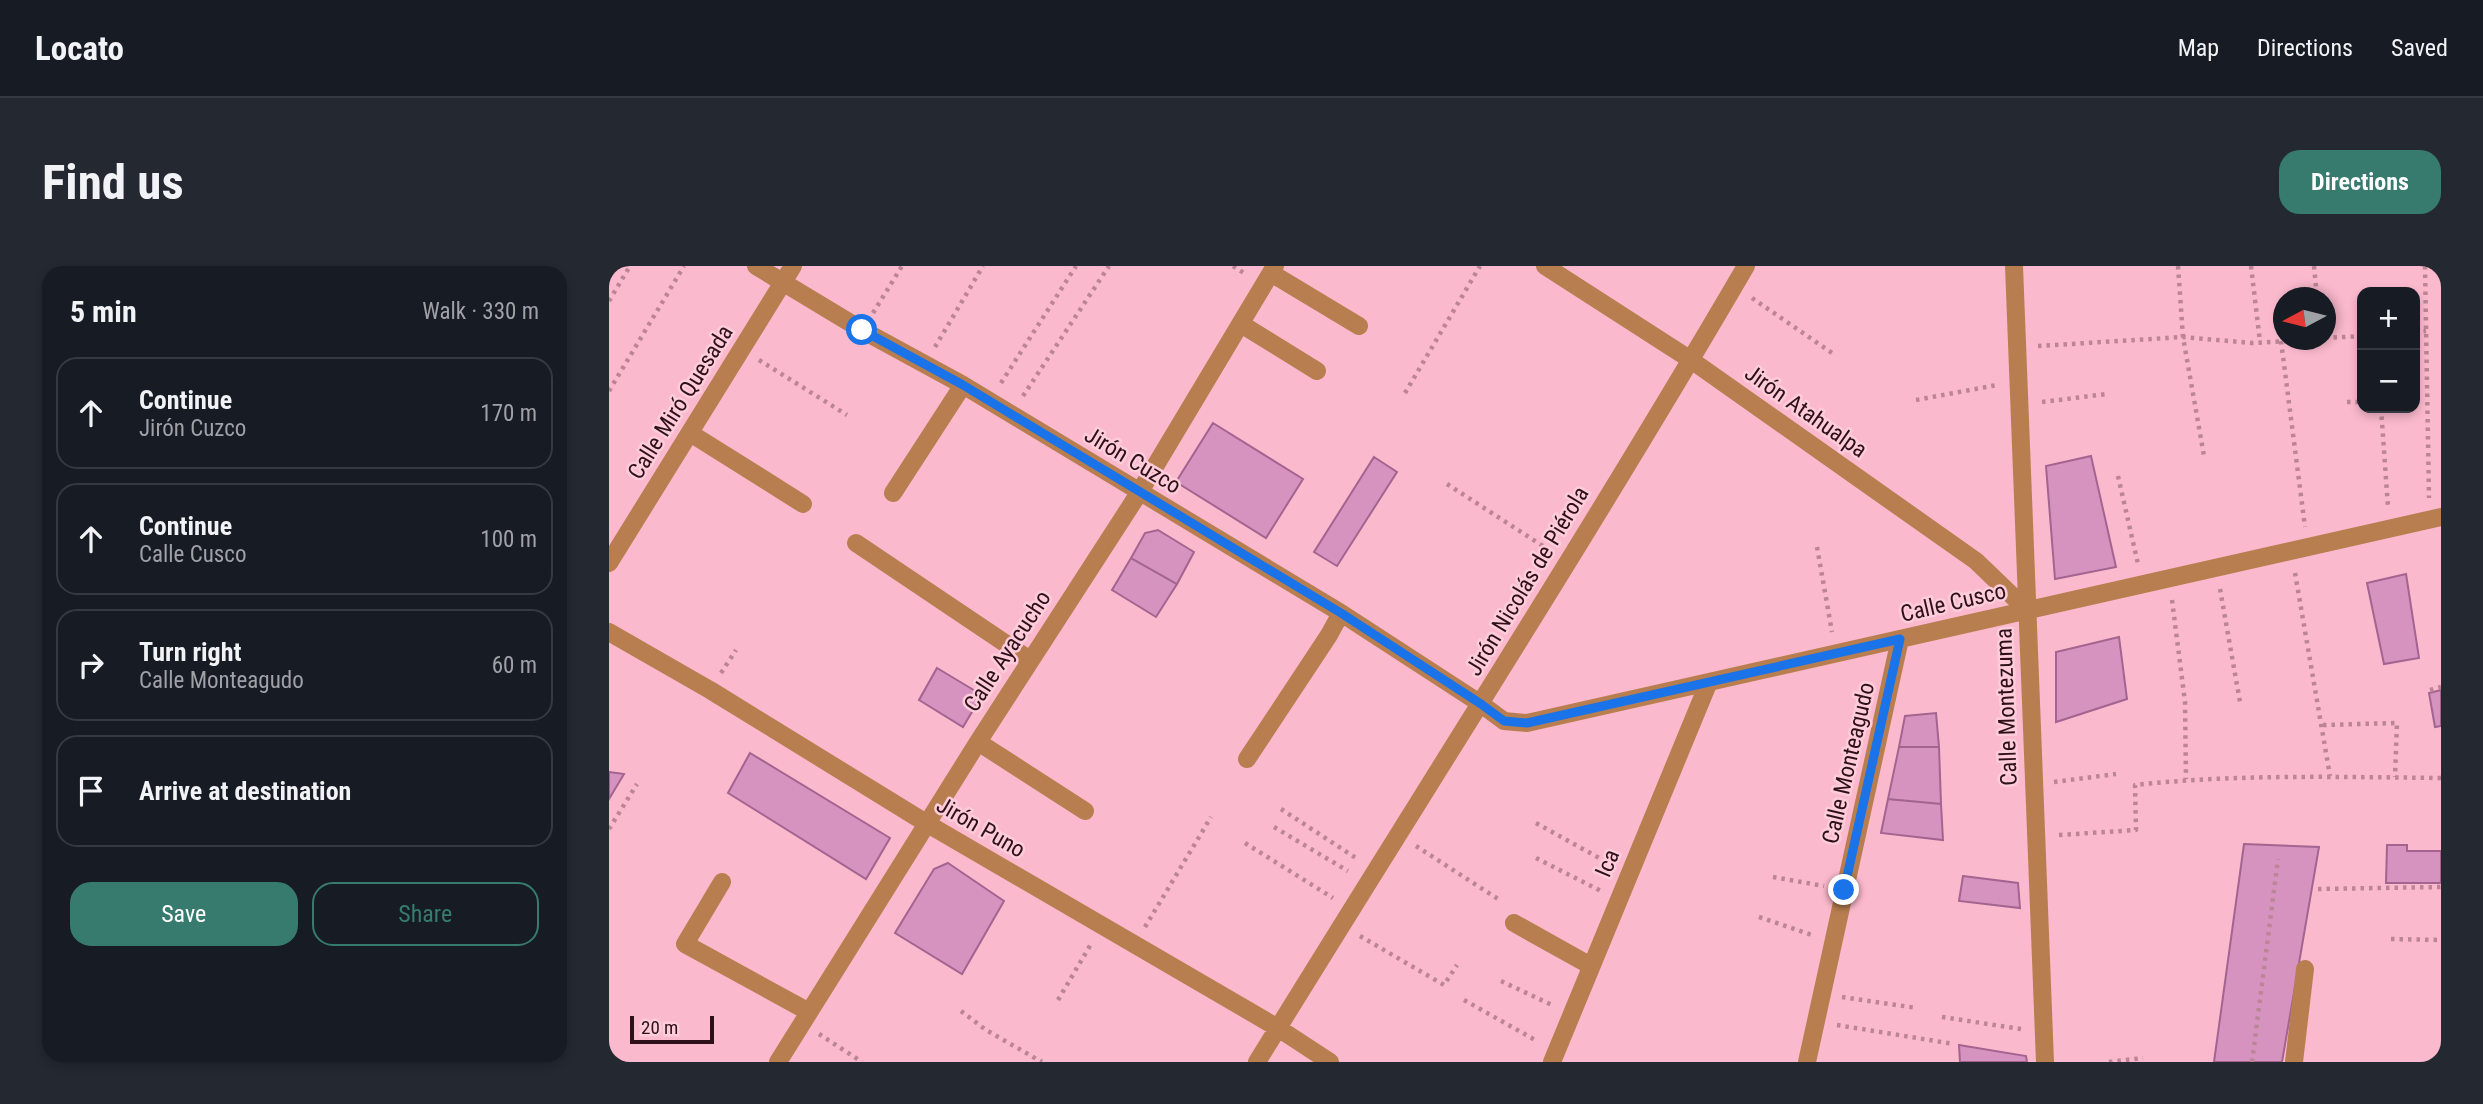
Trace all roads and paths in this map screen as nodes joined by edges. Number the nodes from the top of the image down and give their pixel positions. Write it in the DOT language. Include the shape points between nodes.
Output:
graph roads {
  1 [pos="630,266"];
  2 [pos="684,266"];
  3 [pos="756,266"];
  4 [pos="793,266"];
  5 [pos="902,266"];
  6 [pos="983,266"];
  7 [pos="1076,266"];
  8 [pos="1109,266"];
  9 [pos="1480,266"];
  10 [pos="1545,266"];
  11 [pos="1746,266"];
  12 [pos="2014,266"];
  13 [pos="2178,266"];
  14 [pos="2251,266"];
  15 [pos="2314,266"];
  16 [pos="2425,266"];
  17 [pos="1273,270"];
  18 [pos="783,283"];
  19 [pos="1734,286"];
  20 [pos="2316,287"];
  21 [pos="609,301"];
  22 [pos="1241,324"];
  23 [pos="1359,326"];
  24 [pos="862,330"];
  25 [pos="2426,331"];
  26 [pos="2420,332"];
  27 [pos="2357,336"];
  28 [pos="2183,337"];
  29 [pos="2336,337"];
  30 [pos="2273,341"];
  31 [pos="2260,342"];
  32 [pos="2017,347"];
  33 [pos="742,350"];
  34 [pos="2282,350"];
  35 [pos="1835,355"];
  36 [pos="1691,360"];
  37 [pos="925,363"];
  38 [pos="1317,371"];
  39 [pos="2018,381"];
  40 [pos="963,385"];
  41 [pos="609,391"];
  42 [pos="1405,393"];
  43 [pos="2107,394"];
  44 [pos="1916,400"];
  45 [pos="989,401"];
  46 [pos="2347,402"];
  47 [pos="2357,402"];
  48 [pos="2019,405"];
  49 [pos="2381,413"];
  50 [pos="848,415"];
  51 [pos="1011,415"];
  52 [pos="689,433"];
  53 [pos="2204,456"];
  54 [pos="2118,476"];
  55 [pos="1447,484"];
  56 [pos="893,493"];
  57 [pos="1139,493"];
  58 [pos="803,505"];
  59 [pos="2435,518"];
  60 [pos="2389,529"];
  61 [pos="856,543"];
  62 [pos="1817,547"];
  63 [pos="2299,549"];
  64 [pos="1567,561"];
  65 [pos="609,563"];
  66 [pos="2216,568"];
  67 [pos="2169,578"];
  68 [pos="2143,584"];
  69 [pos="2027,610"];
  70 [pos="1341,613"];
  71 [pos="609,632"];
  72 [pos="1900,639"];
  73 [pos="1836,654"];
  74 [pos="1030,660"];
  75 [pos="1708,684"];
  76 [pos="2441,687"];
  77 [pos="2430,690"];
  78 [pos="2240,702"];
  79 [pos="1481,704"];
  80 [pos="2323,725"];
  81 [pos="978,742"];
  82 [pos="1247,759"];
  83 [pos="2116,774"];
  84 [pos="2330,776"];
  85 [pos="2395,778"];
  86 [pos="2441,778"];
  87 [pos="2186,779"];
  88 [pos="637,784"];
  89 [pos="2033,784"];
  90 [pos="1281,809"];
  91 [pos="1085,811"];
  92 [pos="1211,817"];
  93 [pos="926,823"];
  94 [pos="1536,823"];
  95 [pos="1274,827"];
  96 [pos="609,829"];
  97 [pos="1398,835"];
  98 [pos="2036,836"];
  99 [pos="1245,843"];
  100 [pos="1536,858"];
  101 [pos="2278,859"];
  102 [pos="1630,874"];
  103 [pos="1372,877"];
  104 [pos="1773,877"];
  105 [pos="722,881"];
  106 [pos="2441,887"];
  107 [pos="2318,889"];
  108 [pos="1844,890"];
  109 [pos="1498,899"];
  110 [pos="1619,900"];
  111 [pos="1759,917"];
  112 [pos="1346,918"];
  113 [pos="1514,923"];
  114 [pos="1102,925"];
  115 [pos="2391,939"];
  116 [pos="2441,940"];
  117 [pos="1833,942"];
  118 [pos="1135,944"];
  119 [pos="1457,965"];
  120 [pos="1591,966"];
  121 [pos="2305,969"];
  122 [pos="1501,981"];
  123 [pos="1822,994"];
  124 [pos="1058,1000"];
  125 [pos="1464,1000"];
  126 [pos="1917,1008"];
  127 [pos="961,1011"];
  128 [pos="1571,1014"];
  129 [pos="806,1017"];
  130 [pos="1942,1017"];
  131 [pos="1816,1021"];
  132 [pos="1278,1028"];
  133 [pos="2043,1032"];
  134 [pos="1954,1044"];
  135 [pos="1554,1057"];
  136 [pos="2143,1058"];
  137 [pos="778,1062"];
  138 [pos="862,1062"];
  139 [pos="1042,1062"];
  140 [pos="1257,1062"];
  141 [pos="1330,1062"];
  142 [pos="1807,1062"];
  143 [pos="2045,1062"];
  144 [pos="2109,1062"];
  145 [pos="2252,1062"];
  146 [pos="2294,1062"];
  1 -- 21 [label="path"];
  2 -- 41 [label="path"];
  3 -- 18 [label="street, Jirón Cuzco"];
  4 -- 18 [label="street, Calle Miró Quesada"];
  5 -- 24 [label="path"];
  6 -- 37 [label="path"];
  7 -- 45 [label="path"];
  8 -- 51 [label="path"];
  9 -- 42 [label="path"];
  10 -- 36 [label="street, Jirón Atahualpa"];
  11 -- 19 [label="street, Jirón Nicolás de Piérola"];
  12 -- 32 [label="street, Calle Montezuma"];
  13 -- 28 [label="path"];
  14 -- 31 [label="path"];
  15 -- 20 [label="path"];
  16 -- 25 [label="path"];
  17 -- 22 [label="street, Calle Ayacucho"];
  17 -- 23 [label="street"];
  18 -- 24 [label="street, Jirón Cuzco"];
  18 -- 33 [label="street, Calle Miró Quesada"];
  19 -- 35 [label="path"];
  19 -- 36 [label="street, Jirón Nicolás de Piérola"];
  22 -- 38 [label="street"];
  22 -- 57 [label="street, Calle Ayacucho"];
  24 -- 37 [label="street, Jirón Cuzco"];
  25 -- 26 [label="path"];
  25 -- 59 [label="path"];
  27 -- 29 [label="path"];
  28 -- 31 [label="path"];
  28 -- 32 [label="path"];
  28 -- 53 [label="path"];
  30 -- 31 [label="path"];
  32 -- 39 [label="street, Calle Montezuma"];
  33 -- 50 [label="path"];
  33 -- 52 [label="street, Calle Miró Quesada"];
  34 -- 63 [label="path"];
  36 -- 64 [label="street, Jirón Nicolás de Piérola"];
  36 -- 69 [label="street, Jirón Atahualpa" via="1976,561"];
  37 -- 40 [label="street, Jirón Cuzco"];
  39 -- 44 [label="path"];
  39 -- 48 [label="street, Calle Montezuma"];
  40 -- 45 [label="street, Jirón Cuzco"];
  40 -- 56 [label="street"];
  43 -- 48 [label="path"];
  45 -- 51 [label="street, Jirón Cuzco"];
  46 -- 47 [label="path"];
  48 -- 69 [label="street, Calle Montezuma"];
  49 -- 60 [label="path"];
  51 -- 57 [label="street, Jirón Cuzco"];
  52 -- 58 [label="street"];
  52 -- 65 [label="street, Calle Miró Quesada"];
  54 -- 68 [label="path"];
  55 -- 64 [label="path"];
  57 -- 70 [label="street, Jirón Cuzco"];
  57 -- 74 [label="street, Calle Ayacucho"];
  59 -- 60 [label="street, Calle Cusco"];
  60 -- 63 [label="street, Calle Cusco"];
  61 -- 74 [label="street"];
  62 -- 73 [label="path"];
  63 -- 66 [label="street, Calle Cusco"];
  63 -- 80 [label="path"];
  64 -- 79 [label="street, Jirón Nicolás de Piérola"];
  66 -- 67 [label="street, Calle Cusco"];
  66 -- 78 [label="path"];
  67 -- 68 [label="street, Calle Cusco"];
  67 -- 87 [label="path" via="2185,702"];
  68 -- 69 [label="street, Calle Cusco"];
  69 -- 72 [label="street, Calle Cusco"];
  69 -- 89 [label="street, Calle Montezuma"];
  70 -- 79 [label="street, Jirón Cuzco"];
  70 -- 82 [label="street"];
  71 -- 93 [label="street, Jirón Puno"];
  72 -- 73 [label="street, Calle Cusco"];
  72 -- 108 [label="street, Calle Monteagudo"];
  73 -- 75 [label="street, Calle Cusco"];
  74 -- 81 [label="street, Calle Ayacucho"];
  75 -- 79 [label="street, Calle Cusco" via="1527,723 1504,721"];
  75 -- 102 [label="street, Ica"];
  76 -- 77 [label="path"];
  79 -- 97 [label="street, Jirón Nicolás de Piérola"];
  80 -- 84 [label="path"];
  80 -- 85 [label="path" via="2397,723"];
  81 -- 91 [label="street"];
  81 -- 93 [label="street, Calle Ayacucho"];
  83 -- 89 [label="path"];
  84 -- 85 [label="path"];
  84 -- 87 [label="path"];
  85 -- 86 [label="path"];
  87 -- 98 [label="path" via="2135,785 2136,830"];
  88 -- 96 [label="path"];
  89 -- 98 [label="street, Calle Montezuma"];
  90 -- 103 [label="path"];
  92 -- 118 [label="path"];
  93 -- 114 [label="street, Jirón Puno"];
  93 -- 129 [label="street, Calle Ayacucho"];
  94 -- 102 [label="path"];
  95 -- 103 [label="path"];
  97 -- 103 [label="street, Jirón Nicolás de Piérola"];
  97 -- 109 [label="path"];
  98 -- 133 [label="street, Calle Montezuma"];
  99 -- 112 [label="path"];
  100 -- 110 [label="path"];
  101 -- 145 [label="path"];
  102 -- 110 [label="street, Ica"];
  103 -- 112 [label="street, Jirón Nicolás de Piérola"];
  104 -- 108 [label="path"];
  105 -- 129 [label="street" via="685,944"];
  106 -- 107 [label="path"];
  108 -- 117 [label="street, Calle Monteagudo"];
  110 -- 120 [label="street, Ica"];
  111 -- 117 [label="path"];
  112 -- 119 [label="path" via="1444,985"];
  112 -- 132 [label="street, Jirón Nicolás de Piérola"];
  113 -- 120 [label="street"];
  114 -- 118 [label="street, Jirón Puno"];
  114 -- 124 [label="path"];
  115 -- 116 [label="path"];
  117 -- 123 [label="street, Calle Monteagudo"];
  118 -- 132 [label="street, Jirón Puno"];
  120 -- 128 [label="street, Ica"];
  121 -- 146 [label="street"];
  122 -- 128 [label="path"];
  123 -- 126 [label="path"];
  123 -- 131 [label="street, Calle Monteagudo"];
  125 -- 135 [label="path"];
  127 -- 139 [label="path"];
  128 -- 135 [label="street, Ica"];
  129 -- 137 [label="street, Calle Ayacucho"];
  129 -- 138 [label="path"];
  130 -- 133 [label="path"];
  131 -- 134 [label="path"];
  131 -- 142 [label="street, Calle Monteagudo"];
  132 -- 140 [label="street, Jirón Nicolás de Piérola"];
  132 -- 141 [label="street, Jirón Puno"];
  133 -- 143 [label="street, Calle Montezuma"];
  136 -- 144 [label="path"];
}
